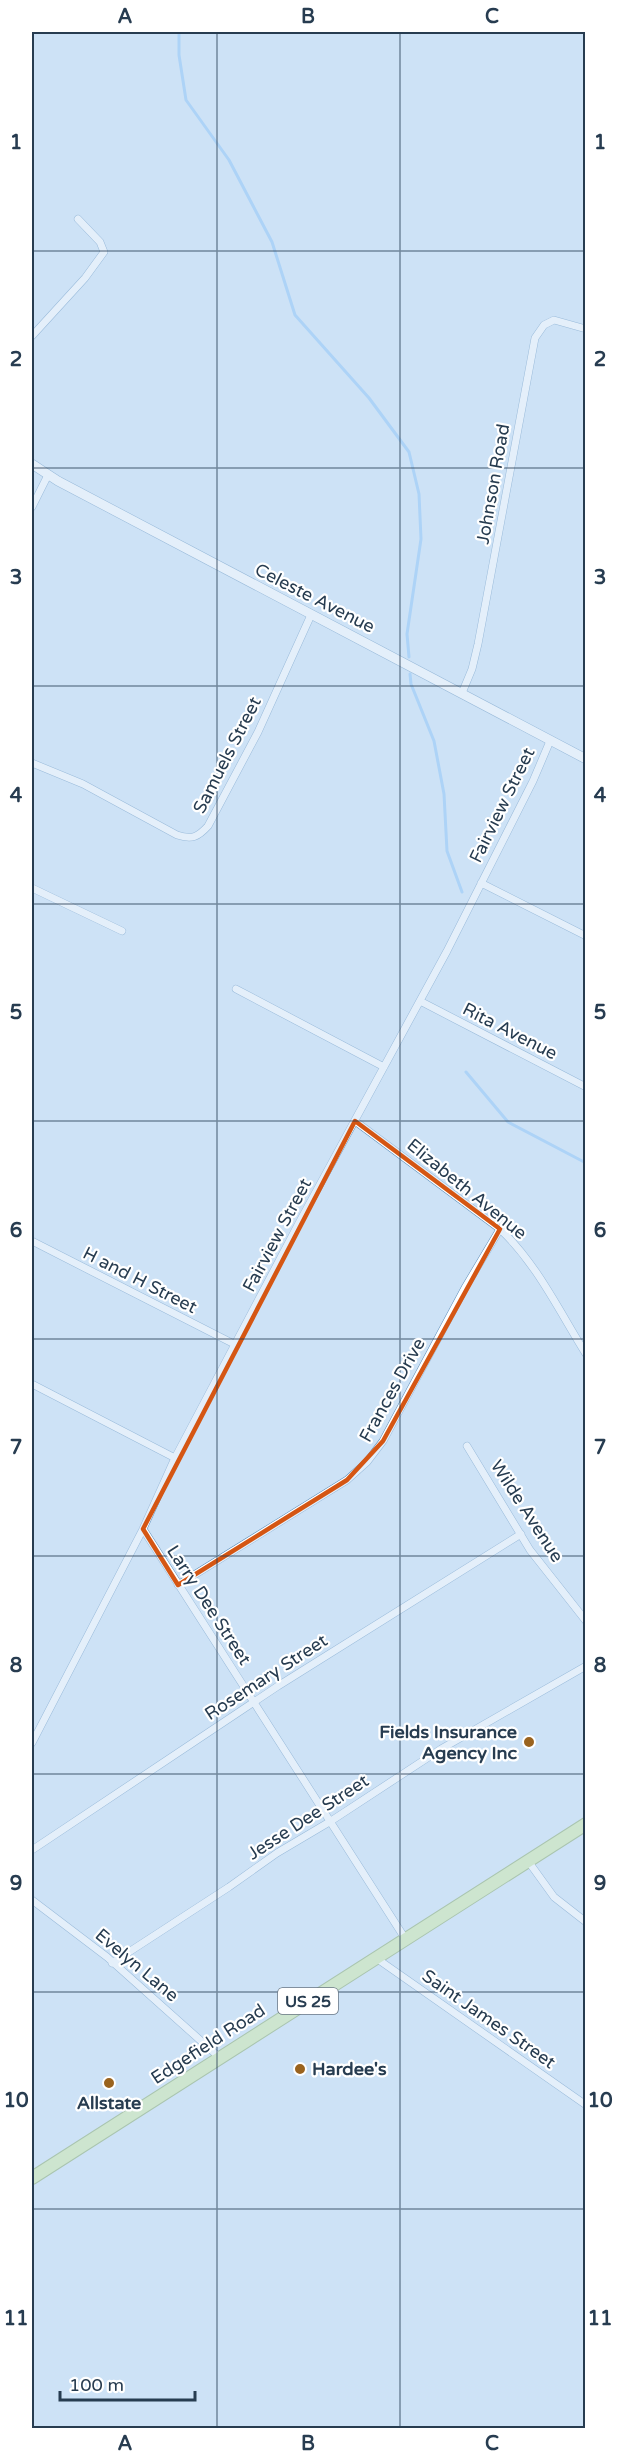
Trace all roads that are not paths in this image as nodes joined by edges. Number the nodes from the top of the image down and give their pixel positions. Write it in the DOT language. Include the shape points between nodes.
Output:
graph roads {
  1 [pos="78,219"];
  2 [pos="585,329"];
  3 [pos="32,336"];
  4 [pos="32,464"];
  5 [pos="48,475"];
  6 [pos="32,507"];
  7 [pos="311,615"];
  8 [pos="462,693"];
  9 [pos="550,741"];
  10 [pos="585,759"];
  11 [pos="32,763"];
  12 [pos="480,883"];
  13 [pos="32,888"];
  14 [pos="122,931"];
  15 [pos="585,936"];
  16 [pos="236,989"];
  17 [pos="420,1001"];
  18 [pos="384,1067"];
  19 [pos="585,1087"];
  20 [pos="355,1121"];
  21 [pos="500,1229"];
  22 [pos="32,1241"];
  23 [pos="236,1345"];
  24 [pos="585,1353"];
  25 [pos="32,1384"];
  26 [pos="467,1446"];
  27 [pos="175,1458"];
  28 [pos="143,1529"];
  29 [pos="521,1534"];
  30 [pos="178,1585"];
  31 [pos="585,1620"];
  32 [pos="585,1666"];
  33 [pos="254,1702"];
  34 [pos="32,1743"];
  35 [pos="331,1821"];
  36 [pos="585,1824"];
  37 [pos="32,1850"];
  38 [pos="528,1861"];
  39 [pos="32,1900"];
  40 [pos="585,1922"];
  41 [pos="406,1940"];
  42 [pos="376,1958"];
  43 [pos="112,1963"];
  44 [pos="219,2057"];
  45 [pos="585,2093"];
  46 [pos="583,2103"];
  47 [pos="32,2178"];
  1 -- 3 [label="street" via="100,242 104,252"];
  2 -- 8 [label="street, Johnson Road" via="554,320 544,325 535,338 478,644"];
  4 -- 5 [label="street, Celeste Avenue"];
  5 -- 6 [label="street"];
  5 -- 7 [label="street, Celeste Avenue"];
  7 -- 8 [label="street, Celeste Avenue"];
  7 -- 11 [label="street, Samuels Street" via="258,732 199,836 188,839 177,835 83,784"];
  8 -- 9 [label="street, Celeste Avenue"];
  9 -- 10 [label="street, Celeste Avenue"];
  9 -- 12 [label="street, Fairview Street"];
  12 -- 15 [label="street"];
  12 -- 17 [label="street, Fairview Street"];
  13 -- 14 [label="street"];
  16 -- 18 [label="street"];
  17 -- 18 [label="street, Fairview Street"];
  17 -- 19 [label="street, Rita Avenue"];
  18 -- 20 [label="street, Fairview Street"];
  20 -- 21 [label="street, Elizabeth Avenue"];
  20 -- 23 [label="street, Fairview Street"];
  21 -- 24 [label="street, Elizabeth Avenue" via="533,1266"];
  21 -- 30 [label="street, Frances Drive" via="384,1441 367,1462 347,1480"];
  22 -- 23 [label="street, H and H Street"];
  23 -- 27 [label="street, Fairview Street"];
  25 -- 27 [label="street"];
  26 -- 29 [label="street, Wilde Avenue"];
  27 -- 28 [label="street, Fairview Street"];
  28 -- 30 [label="street, Larry Dee Street"];
  28 -- 34 [label="street, Fairview Street"];
  29 -- 31 [label="street, Wilde Avenue"];
  29 -- 33 [label="street, Rosemary Street"];
  30 -- 33 [label="street, Larry Dee Street"];
  32 -- 35 [label="street, Jesse Dee Street" via="441,1749"];
  33 -- 35 [label="street, Larry Dee Street"];
  33 -- 37 [label="street, Rosemary Street"];
  35 -- 41 [label="street, Larry Dee Street"];
  35 -- 43 [label="street, Jesse Dee Street"];
  36 -- 38 [label="main road, Edgefield Road / US 25"];
  38 -- 40 [label="street" via="554,1897"];
  38 -- 41 [label="main road, Edgefield Road / US 25"];
  39 -- 43 [label="street, Evelyn Lane"];
  41 -- 42 [label="main road, Edgefield Road / US 25"];
  42 -- 44 [label="main road, Edgefield Road / US 25"];
  42 -- 46 [label="street, Saint James Street"];
  43 -- 44 [label="street, Evelyn Lane"];
  44 -- 47 [label="main road, Edgefield Road / US 25"];
  45 -- 46 [label="street"];
}
